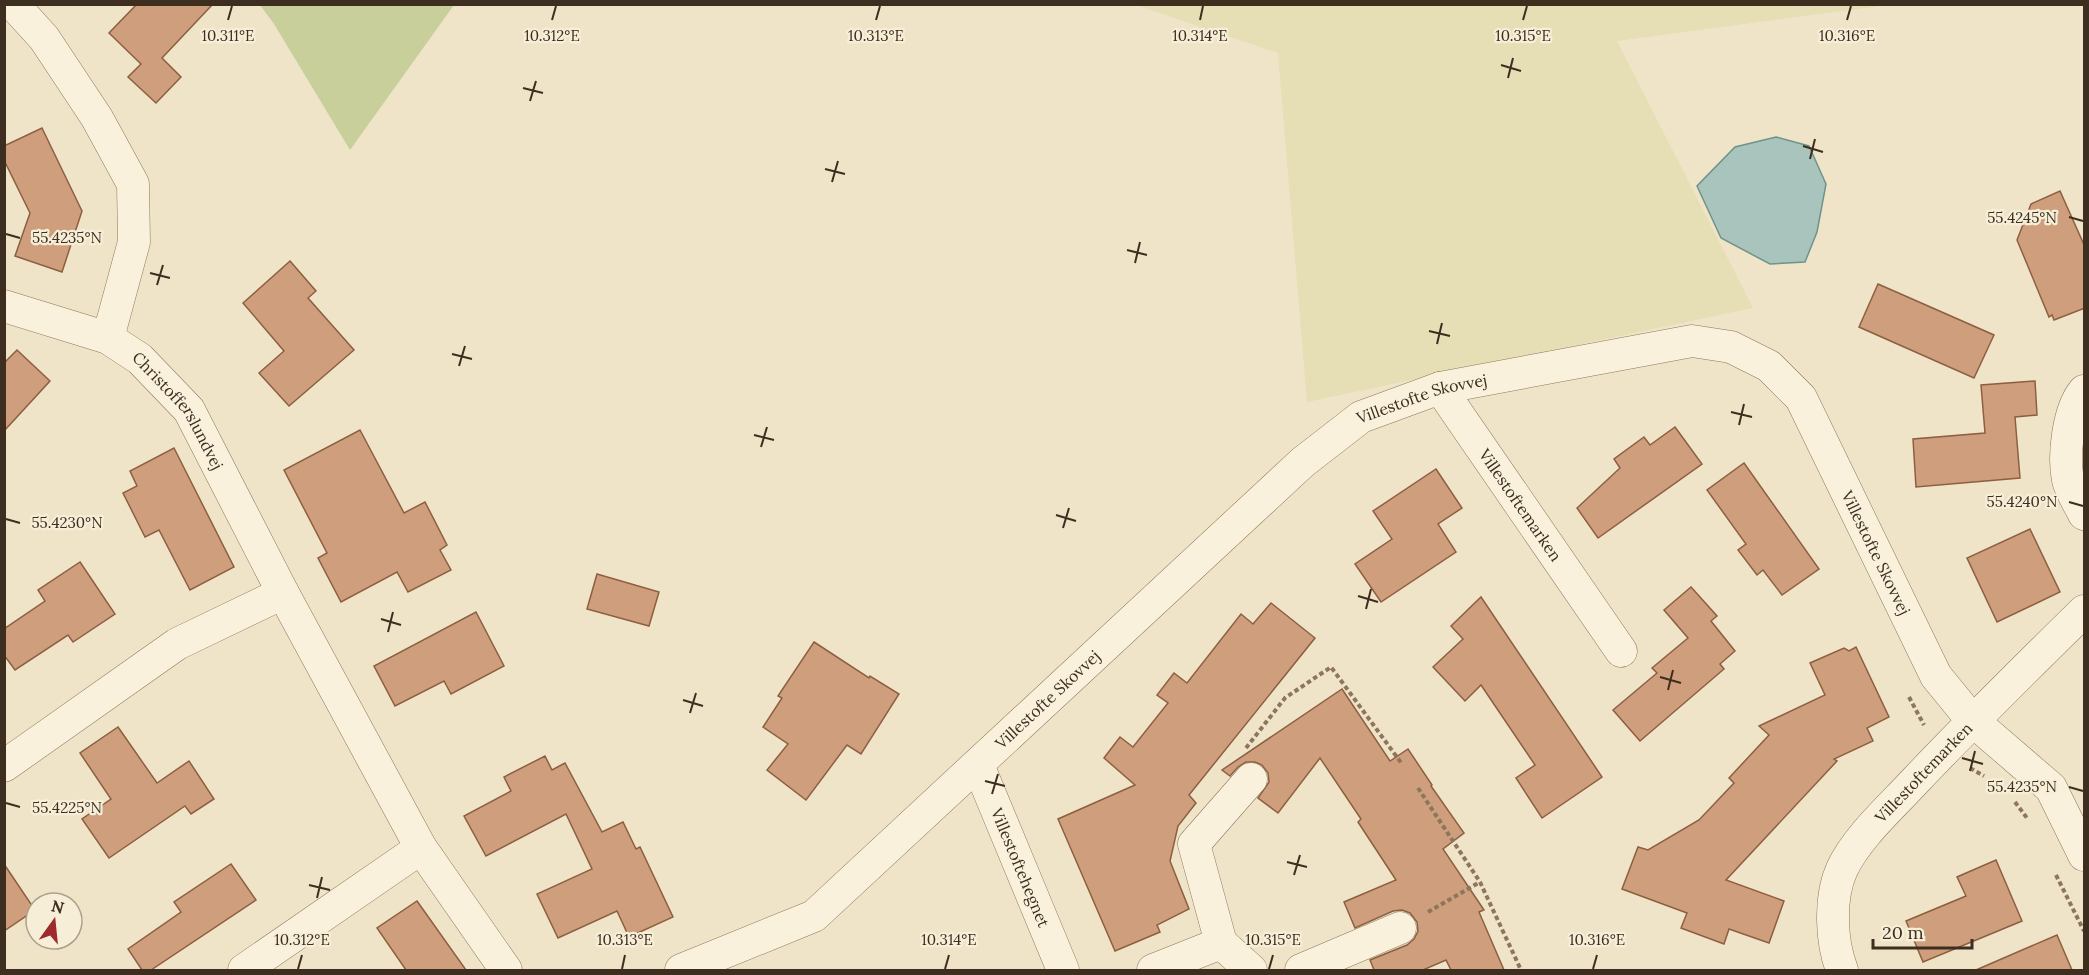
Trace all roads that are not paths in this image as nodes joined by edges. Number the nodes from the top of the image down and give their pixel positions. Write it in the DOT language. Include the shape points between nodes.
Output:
graph roads {
  1 [pos="13,4"];
  2 [pos="4,306"];
  3 [pos="108,338"];
  4 [pos="1440,388"];
  5 [pos="2085,391"];
  6 [pos="2085,514"];
  7 [pos="283,593"];
  8 [pos="2085,611"];
  9 [pos="1621,651"];
  10 [pos="1972,720"];
  11 [pos="978,765"];
  12 [pos="4,766"];
  13 [pos="1251,780"];
  14 [pos="422,848"];
  15 [pos="2085,855"];
  16 [pos="1400,928"];
  17 [pos="1221,943"];
  18 [pos="244,970"];
  19 [pos="506,970"];
  20 [pos="681,970"];
  21 [pos="1063,970"];
  22 [pos="1153,970"];
  23 [pos="1251,970"];
  24 [pos="1301,970"];
  25 [pos="1842,970"];
  1 -- 3 [label="street" via="44,38 97,118 133,184 134,242"];
  2 -- 3 [label="street, Christofferslundvej"];
  3 -- 7 [label="street, Christofferslundvej" via="140,359 189,410"];
  4 -- 9 [label="street, Villestoftemarken"];
  4 -- 10 [label="street, Villestofte Skovvej" via="1692,341 1731,347 1768,366 1801,398 1936,676"];
  4 -- 11 [label="street, Villestofte Skovvej" via="1361,417 1303,462"];
  5 -- 6 [label="street" via="2066,439 2068,482"];
  7 -- 12 [label="street" via="177,644"];
  7 -- 14 [label="street, Christofferslundvej"];
  8 -- 10 [label="street, Villestoftemarken"];
  10 -- 15 [label="street, Villestofte Skovvej" via="2051,788"];
  10 -- 25 [label="street, Villestoftemarken" via="1866,833 1842,869 1832,910 1835,954"];
  11 -- 20 [label="street, Villestofte Skovvej" via="814,916"];
  11 -- 21 [label="street, Villestoftehegnet"];
  13 -- 17 [label="street" via="1194,844"];
  14 -- 18 [label="street"];
  14 -- 19 [label="street, Christofferslundvej"];
  16 -- 24 [label="street"];
  17 -- 22 [label="street"];
  17 -- 23 [label="street"];
}
